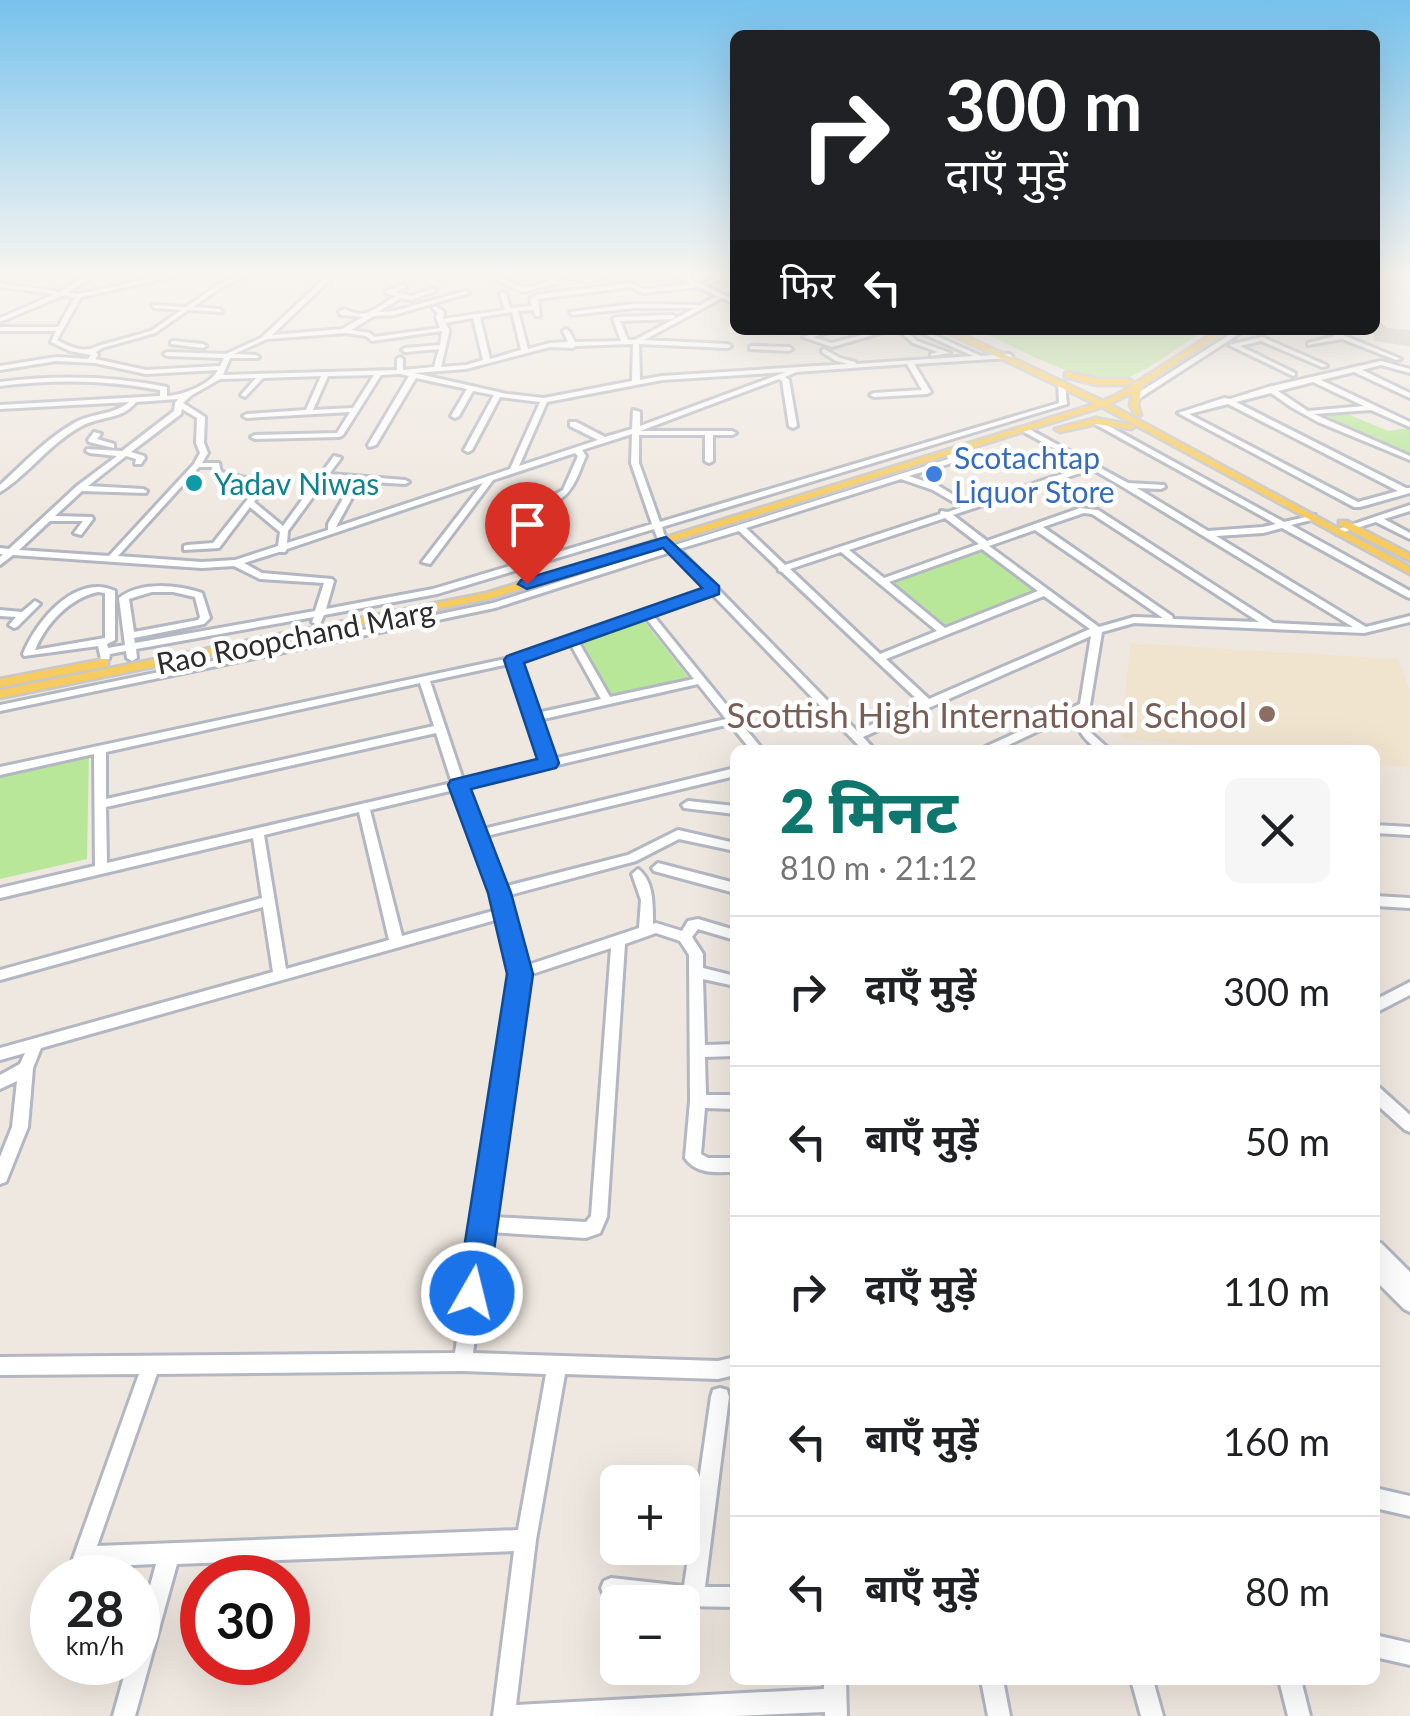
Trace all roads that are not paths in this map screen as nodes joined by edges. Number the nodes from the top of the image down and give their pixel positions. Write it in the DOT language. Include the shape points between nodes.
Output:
graph roads {
  1 [pos="90,356"];
  2 [pos="91,356"];
  3 [pos="228,356"];
  4 [pos="248,356"];
  5 [pos="442,356"];
  6 [pos="486,356"];
  7 [pos="507,356"];
  8 [pos="636,356"];
  9 [pos="776,356"];
  10 [pos="832,356"];
  11 [pos="918,356"];
  12 [pos="1007,356"];
  13 [pos="1009,356"];
  14 [pos="1018,356"];
  15 [pos="1174,356"];
  16 [pos="1179,356"];
  17 [pos="1208,356"];
  18 [pos="1255,356"];
  19 [pos="1302,356"];
  20 [pos="1385,356"];
  21 [pos="256,357"];
  22 [pos="983,357"];
  23 [pos="400,359"];
  24 [pos="487,362"];
  25 [pos="910,363"];
  26 [pos="1000,366"];
  27 [pos="1324,366"];
  28 [pos="0,368"];
  29 [pos="1410,368"];
  30 [pos="1354,369"];
  31 [pos="438,370"];
  32 [pos="219,372"];
  33 [pos="400,372"];
  34 [pos="378,374"];
  35 [pos="1293,374"];
  36 [pos="778,375"];
  37 [pos="325,376"];
  38 [pos="413,376"];
  39 [pos="260,378"];
  40 [pos="1064,379"];
  41 [pos="1312,379"];
  42 [pos="636,382"];
  43 [pos="1134,383"];
  44 [pos="0,384"];
  45 [pos="472,387"];
  46 [pos="1271,389"];
  47 [pos="498,394"];
  48 [pos="245,395"];
  49 [pos="874,395"];
  50 [pos="1137,396"];
  51 [pos="1410,396"];
  52 [pos="163,400"];
  53 [pos="544,400"];
  54 [pos="1227,400"];
  55 [pos="182,401"];
  56 [pos="1105,401"];
  57 [pos="133,402"];
  58 [pos="0,406"];
  59 [pos="1372,408"];
  60 [pos="309,410"];
  61 [pos="352,410"];
  62 [pos="636,412"];
  63 [pos="1312,412"];
  64 [pos="1138,414"];
  65 [pos="247,416"];
  66 [pos="455,416"];
  67 [pos="1096,421"];
  68 [pos="573,424"];
  69 [pos="1410,425"];
  70 [pos="793,426"];
  71 [pos="1145,428"];
  72 [pos="1029,429"];
  73 [pos="638,431"];
  74 [pos="709,432"];
  75 [pos="732,433"];
  76 [pos="97,434"];
  77 [pos="255,437"];
  78 [pos="604,440"];
  79 [pos="372,445"];
  80 [pos="134,447"];
  81 [pos="468,450"];
  82 [pos="576,450"];
  83 [pos="90,451"];
  84 [pos="950,452"];
  85 [pos="123,454"];
  86 [pos="337,458"];
  87 [pos="1410,458"];
  88 [pos="138,462"];
  89 [pos="710,462"];
  90 [pos="197,465"];
  91 [pos="1091,467"];
  92 [pos="513,471"];
  93 [pos="322,476"];
  94 [pos="903,477"];
  95 [pos="490,479"];
  96 [pos="405,482"];
  97 [pos="1126,484"];
  98 [pos="1161,486"];
  99 [pos="1,488"];
  100 [pos="80,488"];
  101 [pos="142,491"];
  102 [pos="1408,491"];
  103 [pos="350,494"];
  104 [pos="251,504"];
  105 [pos="965,506"];
  106 [pos="1410,508"];
  107 [pos="944,512"];
  108 [pos="1312,517"];
  109 [pos="46,518"];
  110 [pos="1376,518"];
  111 [pos="1035,526"];
  112 [pos="1287,526"];
  113 [pos="1351,527"];
  114 [pos="741,528"];
  115 [pos="284,531"];
  116 [pos="1338,531"];
  117 [pos="332,532"];
  118 [pos="78,533"];
  119 [pos="1204,534"];
  120 [pos="1410,536"];
  121 [pos="664,538"];
  122 [pos="984,546"];
  123 [pos="187,548"];
  124 [pos="840,548"];
  125 [pos="282,550"];
  126 [pos="6,552"];
  127 [pos="552,555"];
  128 [pos="1410,558"];
  129 [pos="111,559"];
  130 [pos="0,562"];
  131 [pos="428,562"];
  132 [pos="236,563"];
  133 [pos="782,569"];
  134 [pos="1410,570"];
  135 [pos="881,582"];
  136 [pos="713,590"];
  137 [pos="1046,592"];
  138 [pos="1410,595"];
  139 [pos="35,604"];
  140 [pos="0,613"];
  141 [pos="24,614"];
  142 [pos="647,614"];
  143 [pos="319,617"];
  144 [pos="1410,619"];
  145 [pos="1171,620"];
  146 [pos="14,625"];
  147 [pos="1273,628"];
  148 [pos="1097,630"];
  149 [pos="1364,630"];
  150 [pos="943,631"];
  151 [pos="54,633"];
  152 [pos="573,640"];
  153 [pos="130,647"];
  154 [pos="104,652"];
  155 [pos="45,654"];
  156 [pos="878,658"];
  157 [pos="513,660"];
  158 [pos="424,678"];
  159 [pos="701,680"];
  160 [pos="0,683"];
  161 [pos="0,694"];
  162 [pos="606,701"];
  163 [pos="928,704"];
  164 [pos="1083,706"];
  165 [pos="0,708"];
  166 [pos="532,718"];
  167 [pos="734,720"];
  168 [pos="438,729"];
  169 [pos="856,736"];
  170 [pos="753,745"];
  171 [pos="864,745"];
  172 [pos="1001,745"];
  173 [pos="1099,745"];
  174 [pos="100,748"];
  175 [pos="549,763"];
  176 [pos="0,771"];
  177 [pos="730,773"];
  178 [pos="459,785"];
  179 [pos="101,804"];
  180 [pos="688,806"];
  181 [pos="364,808"];
  182 [pos="730,810"];
  183 [pos="1380,830"];
  184 [pos="1410,831"];
  185 [pos="258,833"];
  186 [pos="476,836"];
  187 [pos="730,846"];
  188 [pos="658,868"];
  189 [pos="101,870"];
  190 [pos="638,874"];
  191 [pos="730,887"];
  192 [pos="0,893"];
  193 [pos="499,893"];
  194 [pos="269,900"];
  195 [pos="1380,900"];
  196 [pos="1410,902"];
  197 [pos="504,913"];
  198 [pos="646,932"];
  199 [pos="730,934"];
  200 [pos="685,938"];
  201 [pos="618,941"];
  202 [pos="398,944"];
  203 [pos="696,972"];
  204 [pos="520,974"];
  205 [pos="0,975"];
  206 [pos="280,976"];
  207 [pos="730,981"];
  208 [pos="1410,988"];
  209 [pos="1380,1004"];
  210 [pos="36,1044"];
  211 [pos="730,1050"];
  212 [pos="698,1051"];
  213 [pos="0,1054"];
  214 [pos="26,1068"];
  215 [pos="0,1083"];
  216 [pos="1380,1099"];
  217 [pos="698,1101"];
  218 [pos="730,1102"];
  219 [pos="1410,1126"];
  220 [pos="730,1165"];
  221 [pos="0,1177"];
  222 [pos="482,1224"];
  223 [pos="1380,1255"];
  224 [pos="1380,1273"];
  225 [pos="1410,1284"];
  226 [pos="1410,1303"];
  227 [pos="463,1362"];
  228 [pos="151,1365"];
  229 [pos="556,1365"];
  230 [pos="0,1366"];
  231 [pos="730,1367"];
  232 [pos="720,1397"];
  233 [pos="1380,1499"];
  234 [pos="1410,1506"];
  235 [pos="526,1540"];
  236 [pos="84,1555"];
  237 [pos="169,1556"];
  238 [pos="160,1557"];
  239 [pos="695,1585"];
  240 [pos="700,1597"];
  241 [pos="730,1597"];
  242 [pos="1380,1647"];
  243 [pos="1410,1654"];
  244 [pos="993,1685"];
  245 [pos="1143,1685"];
  246 [pos="1291,1685"];
  247 [pos="836,1699"];
  248 [pos="667,1712"];
  249 [pos="124,1716"];
  250 [pos="507,1716"];
  251 [pos="999,1716"];
  252 [pos="1152,1716"];
  253 [pos="1300,1716"];
  1 -- 28 [label="street"];
  2 -- 32 [label="street" via="146,372"];
  3 -- 32 [label="street"];
  4 -- 21 [label="street"];
  5 -- 31 [label="street"];
  6 -- 24 [label="street"];
  7 -- 24 [label="street"];
  8 -- 42 [label="street"];
  9 -- 36 [label="street"];
  10 -- 11 [label="street" via="851,363"];
  12 -- 22 [label="street"];
  13 -- 40 [label="main road"];
  14 -- 40 [label="main road"];
  15 -- 43 [label="main road"];
  16 -- 43 [label="main road"];
  17 -- 50 [label="street"];
  18 -- 35 [label="street"];
  19 -- 27 [label="street"];
  20 -- 29 [label="street"];
  22 -- 25 [label="street"];
  22 -- 26 [label="street"];
  23 -- 33 [label="street"];
  24 -- 31 [label="street"];
  25 -- 36 [label="street"];
  25 -- 49 [label="street" via="928,391"];
  29 -- 30 [label="street" via="1384,362"];
  30 -- 41 [label="street"];
  30 -- 51 [label="street"];
  31 -- 33 [label="street"];
  32 -- 39 [label="street"];
  32 -- 55 [label="street"];
  33 -- 34 [label="street"];
  33 -- 38 [label="street"];
  34 -- 37 [label="street"];
  34 -- 61 [label="street"];
  36 -- 42 [label="street"];
  36 -- 70 [label="street"];
  36 -- 73 [label="street"];
  37 -- 39 [label="street"];
  37 -- 60 [label="street"];
  38 -- 45 [label="street"];
  38 -- 79 [label="street"];
  39 -- 48 [label="street"];
  40 -- 43 [label="main road"];
  40 -- 56 [label="main road"];
  40 -- 121 [label="street" via="1063,404"];
  41 -- 46 [label="street"];
  41 -- 59 [label="street"];
  42 -- 53 [label="street"];
  43 -- 50 [label="main road"];
  43 -- 56 [label="main road"];
  44 -- 52 [label="street" via="44,378 140,384 164,389"];
  45 -- 47 [label="street"];
  45 -- 66 [label="street"];
  46 -- 54 [label="street"];
  46 -- 63 [label="street"];
  47 -- 53 [label="street"];
  47 -- 81 [label="street"];
  50 -- 64 [label="main road"];
  52 -- 55 [label="street"];
  52 -- 57 [label="street"];
  53 -- 92 [label="street"];
  54 -- 102 [label="street"];
  54 -- 102 [label="street" via="1182,414 1354,504"];
  55 -- 80 [label="street" via="178,412"];
  55 -- 90 [label="street" via="202,417 204,453"];
  56 -- 64 [label="main road"];
  56 -- 71 [label="main road"];
  56 -- 72 [label="main road, Rao Roopchand Marg"];
  56 -- 121 [label="main road, Rao Roopchand Marg"];
  57 -- 58 [label="street"];
  57 -- 99 [label="street" via="126,411 84,421"];
  59 -- 63 [label="street"];
  59 -- 69 [label="street"];
  60 -- 61 [label="street"];
  60 -- 65 [label="street"];
  61 -- 77 [label="street" via="338,435"];
  62 -- 73 [label="street"];
  63 -- 87 [label="street"];
  64 -- 113 [label="main road"];
  67 -- 71 [label="main road"];
  67 -- 72 [label="main road"];
  67 -- 112 [label="street"];
  68 -- 78 [label="street"];
  71 -- 108 [label="main road"];
  72 -- 84 [label="main road, Rao Roopchand Marg"];
  72 -- 91 [label="street"];
  73 -- 74 [label="street"];
  73 -- 78 [label="street"];
  73 -- 121 [label="street" via="634,463"];
  74 -- 75 [label="street"];
  74 -- 89 [label="street"];
  76 -- 80 [label="street" via="92,440 99,444"];
  78 -- 82 [label="street"];
  80 -- 85 [label="street"];
  82 -- 92 [label="street"];
  82 -- 127 [label="street" via="582,456 566,491 537,508 529,526"];
  83 -- 85 [label="street"];
  84 -- 94 [label="street" via="952,460"];
  84 -- 121 [label="main road, Rao Roopchand Marg"];
  85 -- 88 [label="street" via="140,457"];
  85 -- 100 [label="street"];
  86 -- 93 [label="street"];
  90 -- 104 [label="street" via="216,465 217,474 242,480 254,492"];
  90 -- 129 [label="street"];
  91 -- 97 [label="street"];
  91 -- 105 [label="street"];
  92 -- 95 [label="street"];
  93 -- 96 [label="street"];
  93 -- 115 [label="street"];
  94 -- 105 [label="street"];
  94 -- 114 [label="street"];
  95 -- 117 [label="street"];
  95 -- 131 [label="street"];
  97 -- 98 [label="street"];
  97 -- 119 [label="street"];
  100 -- 101 [label="street"];
  100 -- 109 [label="street"];
  103 -- 117 [label="street"];
  104 -- 115 [label="street"];
  104 -- 123 [label="street" via="216,546"];
  105 -- 107 [label="street"];
  106 -- 110 [label="street"];
  107 -- 122 [label="street"];
  107 -- 124 [label="street"];
  108 -- 112 [label="street"];
  108 -- 116 [label="main road"];
  109 -- 118 [label="street" via="89,520"];
  109 -- 126 [label="street"];
  110 -- 113 [label="street"];
  110 -- 120 [label="street"];
  111 -- 122 [label="street"];
  111 -- 145 [label="street"];
  111 -- 147 [label="street" via="1095,512"];
  112 -- 119 [label="street"];
  112 -- 138 [label="street"];
  113 -- 116 [label="street"];
  113 -- 128 [label="main road"];
  114 -- 121 [label="street"];
  114 -- 133 [label="street"];
  115 -- 125 [label="street"];
  116 -- 134 [label="main road"];
  117 -- 125 [label="street"];
  119 -- 149 [label="street"];
  121 -- 127 [label="street"];
  121 -- 136 [label="street"];
  121 -- 143 [label="main road, Rao Roopchand Marg" via="462,594"];
  121 -- 161 [label="main road, Rao Roopchand Marg" via="461,602"];
  121 -- 165 [label="street" via="474,611"];
  122 -- 135 [label="street"];
  122 -- 137 [label="street"];
  124 -- 133 [label="street"];
  124 -- 135 [label="street"];
  125 -- 132 [label="street"];
  126 -- 129 [label="street"];
  126 -- 130 [label="street"];
  127 -- 143 [label="street" via="434,592"];
  129 -- 132 [label="street"];
  132 -- 143 [label="street" via="265,577 329,581"];
  133 -- 156 [label="street"];
  135 -- 150 [label="street"];
  136 -- 142 [label="street"];
  136 -- 169 [label="street"];
  137 -- 148 [label="street"];
  137 -- 150 [label="street"];
  139 -- 141 [label="street"];
  140 -- 141 [label="street"];
  141 -- 146 [label="street"];
  142 -- 152 [label="street"];
  142 -- 159 [label="street"];
  143 -- 153 [label="main road, Rao Roopchand Marg"];
  144 -- 149 [label="street"];
  145 -- 147 [label="street"];
  145 -- 148 [label="street"];
  147 -- 149 [label="street"];
  148 -- 163 [label="street"];
  148 -- 164 [label="street"];
  150 -- 156 [label="street"];
  151 -- 155 [label="street"];
  152 -- 157 [label="street"];
  152 -- 162 [label="street"];
  153 -- 153 [label="street" via="201,622 199,595 129,594 124,598"];
  153 -- 154 [label="main road, Rao Roopchand Marg"];
  154 -- 155 [label="street"];
  154 -- 155 [label="street" via="110,640 110,591 104,588 79,594 28,650"];
  154 -- 160 [label="main road, Rao Roopchand Marg"];
  156 -- 163 [label="street"];
  157 -- 158 [label="street"];
  157 -- 166 [label="street"];
  158 -- 168 [label="street"];
  158 -- 174 [label="street"];
  159 -- 162 [label="street"];
  159 -- 167 [label="street"];
  162 -- 166 [label="street"];
  163 -- 169 [label="street"];
  164 -- 172 [label="street"];
  164 -- 173 [label="street" via="1083,728"];
  166 -- 175 [label="street"];
  167 -- 170 [label="street"];
  167 -- 175 [label="street"];
  168 -- 178 [label="street"];
  168 -- 179 [label="street"];
  169 -- 171 [label="street"];
  174 -- 176 [label="street"];
  174 -- 179 [label="street"];
  175 -- 178 [label="street"];
  177 -- 186 [label="street"];
  178 -- 181 [label="street"];
  178 -- 186 [label="street"];
  179 -- 189 [label="street"];
  180 -- 182 [label="street"];
  181 -- 185 [label="street"];
  181 -- 202 [label="street"];
  183 -- 184 [label="street"];
  185 -- 189 [label="street"];
  185 -- 194 [label="street"];
  186 -- 193 [label="street"];
  187 -- 193 [label="street" via="678,834 632,858"];
  188 -- 191 [label="street"];
  189 -- 192 [label="street"];
  190 -- 198 [label="street" via="647,900"];
  193 -- 197 [label="street"];
  194 -- 205 [label="street"];
  194 -- 206 [label="street"];
  195 -- 196 [label="street"];
  197 -- 202 [label="street"];
  197 -- 204 [label="street"];
  198 -- 200 [label="street" via="667,928"];
  198 -- 201 [label="street"];
  199 -- 200 [label="street" via="698,924"];
  200 -- 203 [label="street" via="696,954"];
  201 -- 204 [label="street"];
  201 -- 222 [label="street" via="599,1217 586,1230"];
  202 -- 206 [label="street"];
  203 -- 207 [label="street"];
  203 -- 212 [label="street"];
  204 -- 222 [label="street"];
  206 -- 210 [label="street"];
  208 -- 209 [label="street"];
  210 -- 213 [label="street"];
  210 -- 214 [label="street"];
  211 -- 212 [label="street"];
  212 -- 217 [label="street"];
  214 -- 215 [label="street"];
  214 -- 221 [label="street" via="20,1128"];
  216 -- 219 [label="street"];
  217 -- 218 [label="street"];
  217 -- 220 [label="street" via="693,1158 706,1166"];
  222 -- 227 [label="street"];
  223 -- 225 [label="street"];
  224 -- 226 [label="street"];
  227 -- 228 [label="street"];
  227 -- 229 [label="street"];
  228 -- 230 [label="street"];
  228 -- 236 [label="street"];
  229 -- 231 [label="street"];
  229 -- 235 [label="street"];
  232 -- 239 [label="street"];
  233 -- 234 [label="street"];
  235 -- 237 [label="street"];
  235 -- 250 [label="street"];
  237 -- 238 [label="street"];
  237 -- 249 [label="street"];
  240 -- 241 [label="street"];
  242 -- 243 [label="street"];
  244 -- 251 [label="street"];
  245 -- 252 [label="street"];
  246 -- 253 [label="street"];
  247 -- 248 [label="street"];
  248 -- 250 [label="street"];
}
